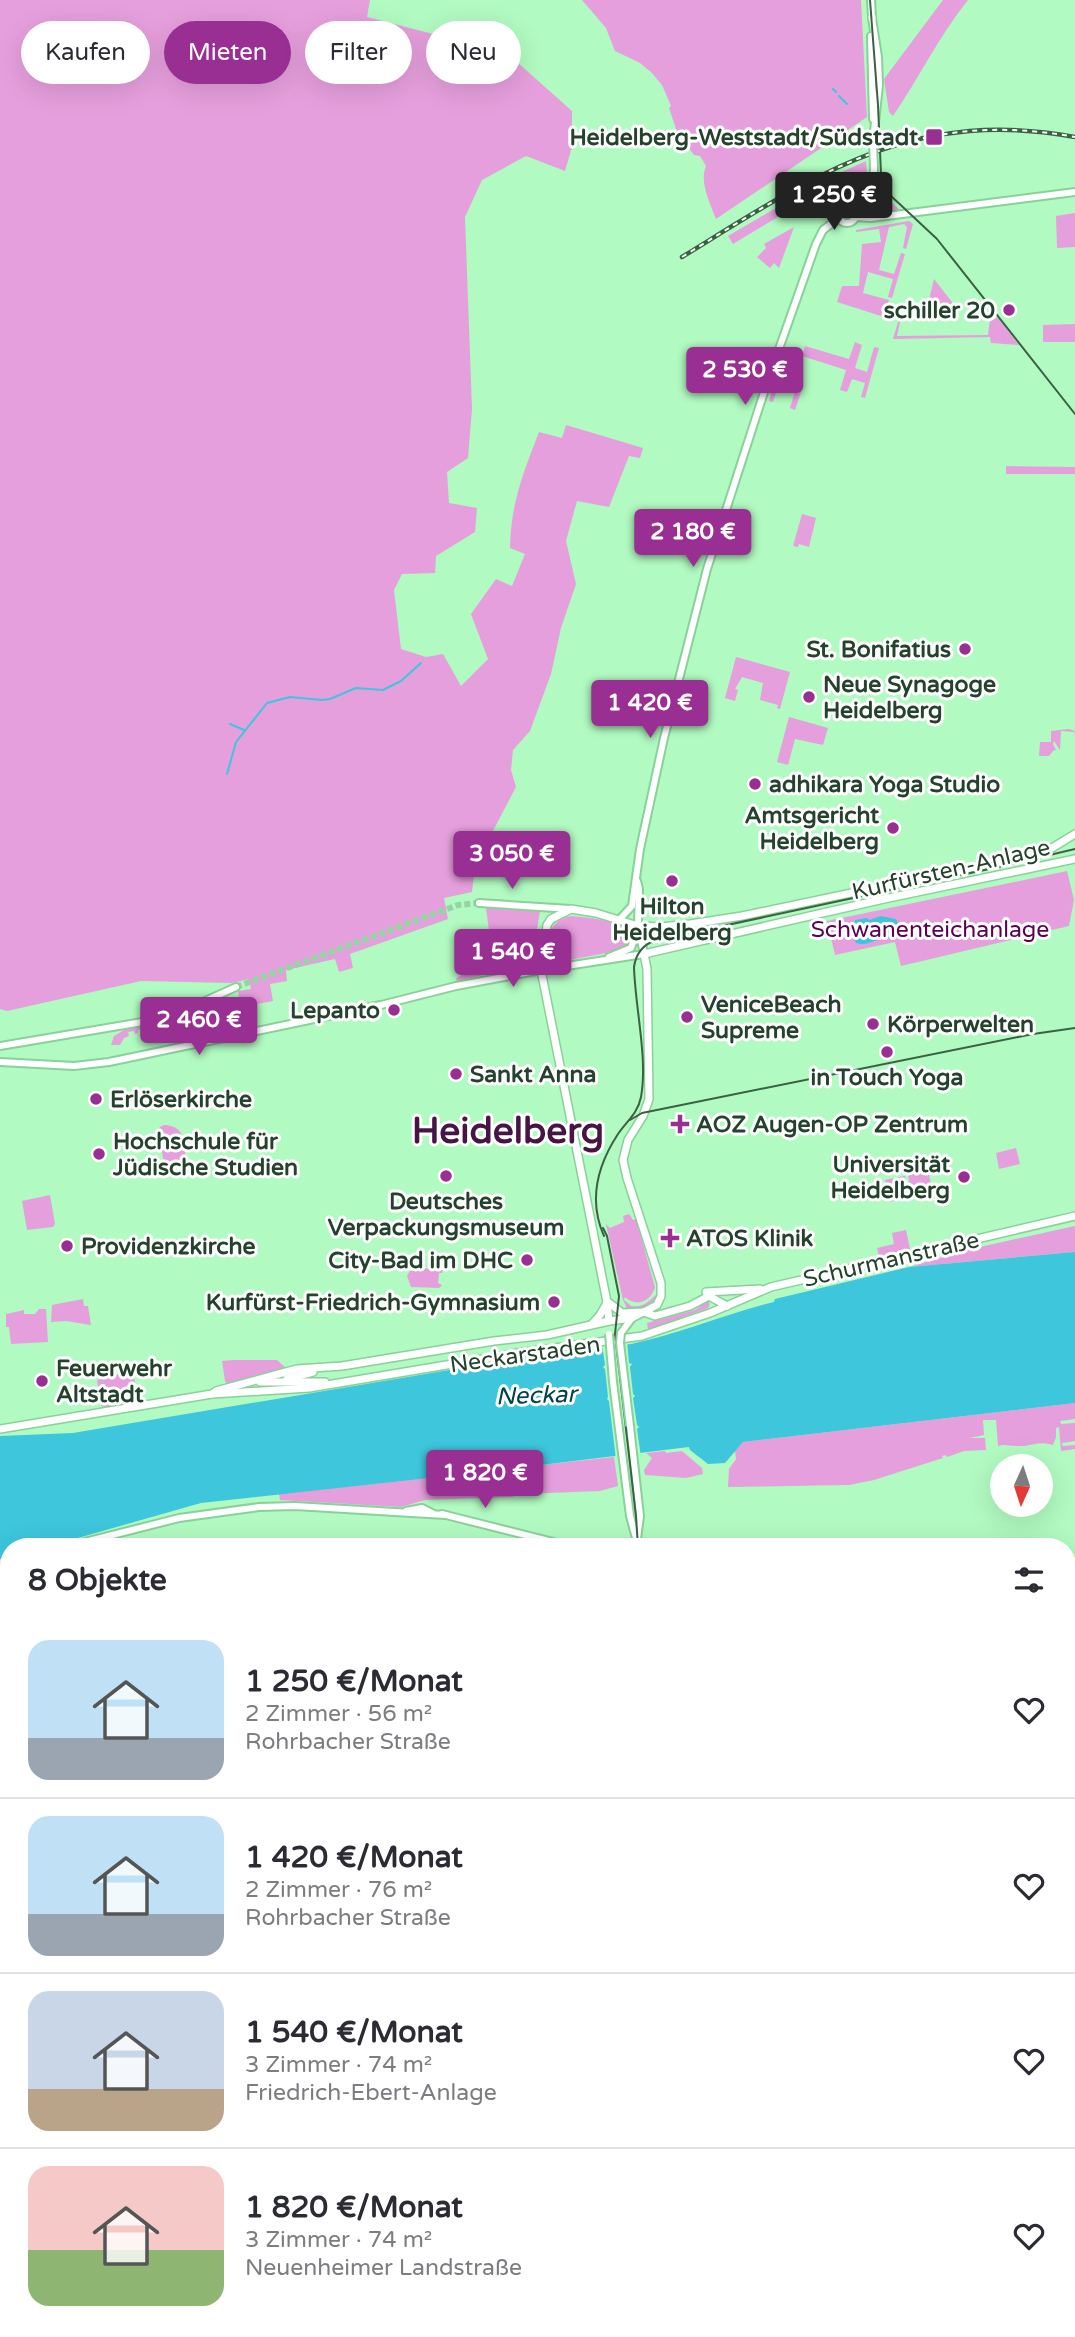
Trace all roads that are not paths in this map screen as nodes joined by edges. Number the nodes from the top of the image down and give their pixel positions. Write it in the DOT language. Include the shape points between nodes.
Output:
graph roads {
  1 [pos="871,0"];
  2 [pos="1075,192"];
  3 [pos="850,207"];
  4 [pos="855,217"];
  5 [pos="839,218"];
  6 [pos="1075,834"];
  7 [pos="1075,859"];
  8 [pos="637,881"];
  9 [pos="479,903"];
  10 [pos="571,909"];
  11 [pos="619,920"];
  12 [pos="638,926"];
  13 [pos="644,954"];
  14 [pos="608,958"];
  15 [pos="541,970"];
  16 [pos="236,987"];
  17 [pos="0,1046"];
  18 [pos="0,1062"];
  19 [pos="1075,1216"];
  20 [pos="771,1287"];
  21 [pos="706,1296"];
  22 [pos="660,1300"];
  23 [pos="607,1302"];
  24 [pos="690,1306"];
  25 [pos="727,1306"];
  26 [pos="675,1309"];
  27 [pos="644,1312"];
  28 [pos="710,1313"];
  29 [pos="632,1318"];
  30 [pos="608,1321"];
  31 [pos="591,1326"];
  32 [pos="327,1368"];
  33 [pos="251,1382"];
  34 [pos="280,1382"];
  35 [pos="336,1383"];
  36 [pos="212,1394"];
  37 [pos="247,1394"];
  38 [pos="0,1429"];
  39 [pos="404,1512"];
  40 [pos="445,1515"];
  41 [pos="100,1538"];
  42 [pos="536,1538"];
  43 [pos="635,1538"];
  44 [pos="637,1538"];
  1 -- 3 [label="main road, bridge" via="874,170 870,184"];
  2 -- 4 [label="main road"];
  3 -- 4 [label="main road"];
  3 -- 5 [label="main road" via="840,209"];
  4 -- 5 [label="main road" via="848,223"];
  5 -- 8 [label="main road" via="823,230 816,244 706,569 664,738"];
  6 -- 12 [label="main road, Kurfürsten-Anlage" via="1032,855 722,920"];
  7 -- 13 [label="main road"];
  8 -- 11 [label="main road" via="632,906"];
  8 -- 12 [label="main road"];
  9 -- 10 [label="main road"];
  10 -- 11 [label="main road, Kurfürsten-Anlage"];
  10 -- 15 [label="main road" via="547,925"];
  11 -- 12 [label="main road, Kurfürsten-Anlage"];
  12 -- 13 [label="main road"];
  12 -- 14 [label="main road" via="631,948"];
  13 -- 14 [label="main road"];
  13 -- 22 [label="main road" via="649,1099 626,1144 624,1165 661,1283"];
  14 -- 15 [label="main road"];
  15 -- 18 [label="main road" via="109,1062 74,1066"];
  15 -- 23 [label="main road"];
  16 -- 17 [label="main road" via="154,1020"];
  19 -- 20 [label="main road, Schurmanstraße"];
  20 -- 24 [label="main road" via="703,1292"];
  20 -- 25 [label="main road, Schurmanstraße"];
  21 -- 24 [label="main road"];
  21 -- 25 [label="main road"];
  21 -- 28 [label="main road" via="714,1304"];
  22 -- 26 [label="main road"];
  22 -- 27 [label="main road"];
  23 -- 27 [label="main road" via="622,1313"];
  23 -- 30 [label="main road"];
  23 -- 31 [label="main road, Neckarstaden"];
  24 -- 26 [label="main road"];
  25 -- 28 [label="main road, Schurmanstraße"];
  26 -- 27 [label="main road" via="652,1316"];
  27 -- 29 [label="main road, Neckarstaden"];
  28 -- 35 [label="main road, Neckarstaden" via="642,1336"];
  29 -- 30 [label="main road, Neckarstaden"];
  29 -- 44 [label="main road, bridge" via="621,1333 620,1346 640,1516"];
  30 -- 31 [label="main road, Neckarstaden"];
  30 -- 43 [label="main road, bridge"];
  31 -- 32 [label="main road, Neckarstaden"];
  32 -- 33 [label="main road, Neckarstaden" via="291,1370"];
  32 -- 34 [label="main road, Neckarstaden"];
  33 -- 34 [label="main road, Neckarstaden"];
  33 -- 36 [label="main road, Neckarstaden"];
  34 -- 35 [label="main road, Neckarstaden"];
  34 -- 37 [label="main road, Neckarstaden"];
  35 -- 37 [label="main road, Neckarstaden"];
  36 -- 37 [label="main road, Neckarstaden"];
  36 -- 38 [label="main road, Neckarstaden"];
  39 -- 40 [label="main road"];
  39 -- 40 [label="main road" via="422,1508"];
  39 -- 41 [label="main road" via="259,1507 179,1518"];
  40 -- 42 [label="main road"];
}
